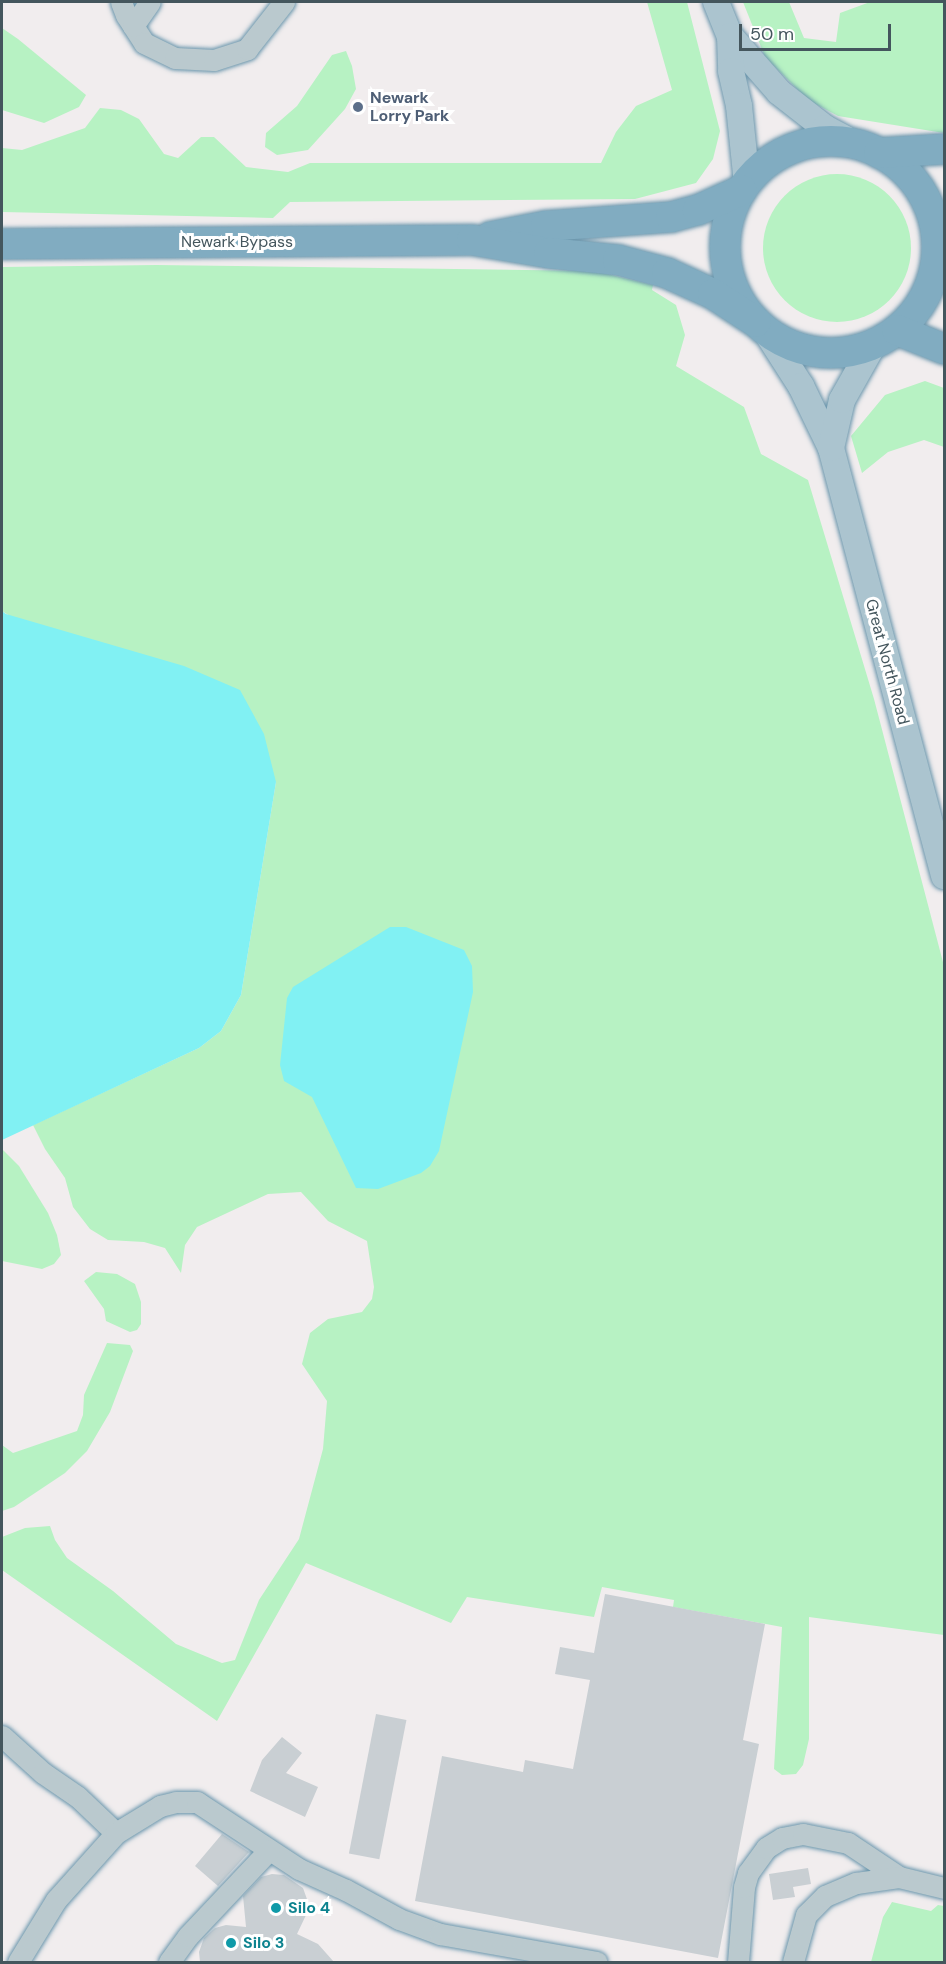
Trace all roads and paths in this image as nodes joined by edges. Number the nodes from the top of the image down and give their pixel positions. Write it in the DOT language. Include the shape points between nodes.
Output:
graph roads {
  1 [pos="121,2"];
  2 [pos="150,2"];
  3 [pos="284,2"];
  4 [pos="716,2"];
  5 [pos="134,26"];
  6 [pos="730,36"];
  7 [pos="866,148"];
  8 [pos="945,149"];
  9 [pos="745,186"];
  10 [pos="472,240"];
  11 [pos="2,244"];
  12 [pos="940,256"];
  13 [pos="760,326"];
  14 [pos="885,337"];
  15 [pos="945,349"];
  16 [pos="831,448"];
  17 [pos="945,876"];
  18 [pos="2,1736"];
  19 [pos="116,1833"];
  20 [pos="269,1850"];
  21 [pos="899,1877"];
  22 [pos="945,1888"];
  23 [pos="18,1962"];
  24 [pos="169,1962"];
  25 [pos="597,1962"];
  26 [pos="738,1962"];
  27 [pos="793,1962"];
  1 -- 5 [label="lane"];
  2 -- 5 [label="lane"];
  3 -- 5 [label="lane" via="247,49 214,60 175,58 144,43"];
  4 -- 6 [label="main road"];
  6 -- 7 [label="main road" via="779,92 825,128"];
  6 -- 9 [label="main road"];
  7 -- 8 [label="highway"];
  7 -- 9 [label="highway" via="820,142 798,147 768,162"];
  7 -- 12 [label="highway" via="903,169 921,191 933,217"];
  9 -- 10 [label="highway, Newark Bypass" via="698,210 671,217 546,226"];
  9 -- 13 [label="highway" via="726,229 726,263 736,295"];
  10 -- 11 [label="highway, Newark Bypass"];
  10 -- 13 [label="highway, Newark Bypass" via="618,260 667,273 713,294"];
  12 -- 14 [label="highway" via="922,301"];
  13 -- 14 [label="highway" via="794,346 816,352 851,351"];
  13 -- 16 [label="main road, Great North Road" via="801,386"];
  14 -- 15 [label="highway"];
  14 -- 16 [label="main road, Great North Road" via="842,400"];
  16 -- 17 [label="main road, Great North Road"];
  18 -- 19 [label="lane"];
  19 -- 20 [label="lane" via="160,1806 197,1803"];
  19 -- 23 [label="lane" via="56,1900"];
  20 -- 24 [label="lane" via="188,1936"];
  20 -- 25 [label="lane" via="399,1919 440,1934"];
  21 -- 22 [label="lane"];
  21 -- 26 [label="lane" via="848,1843 803,1834 782,1838 766,1848 748,1873"];
  21 -- 27 [label="lane" via="856,1883 825,1896 806,1915"];
}
